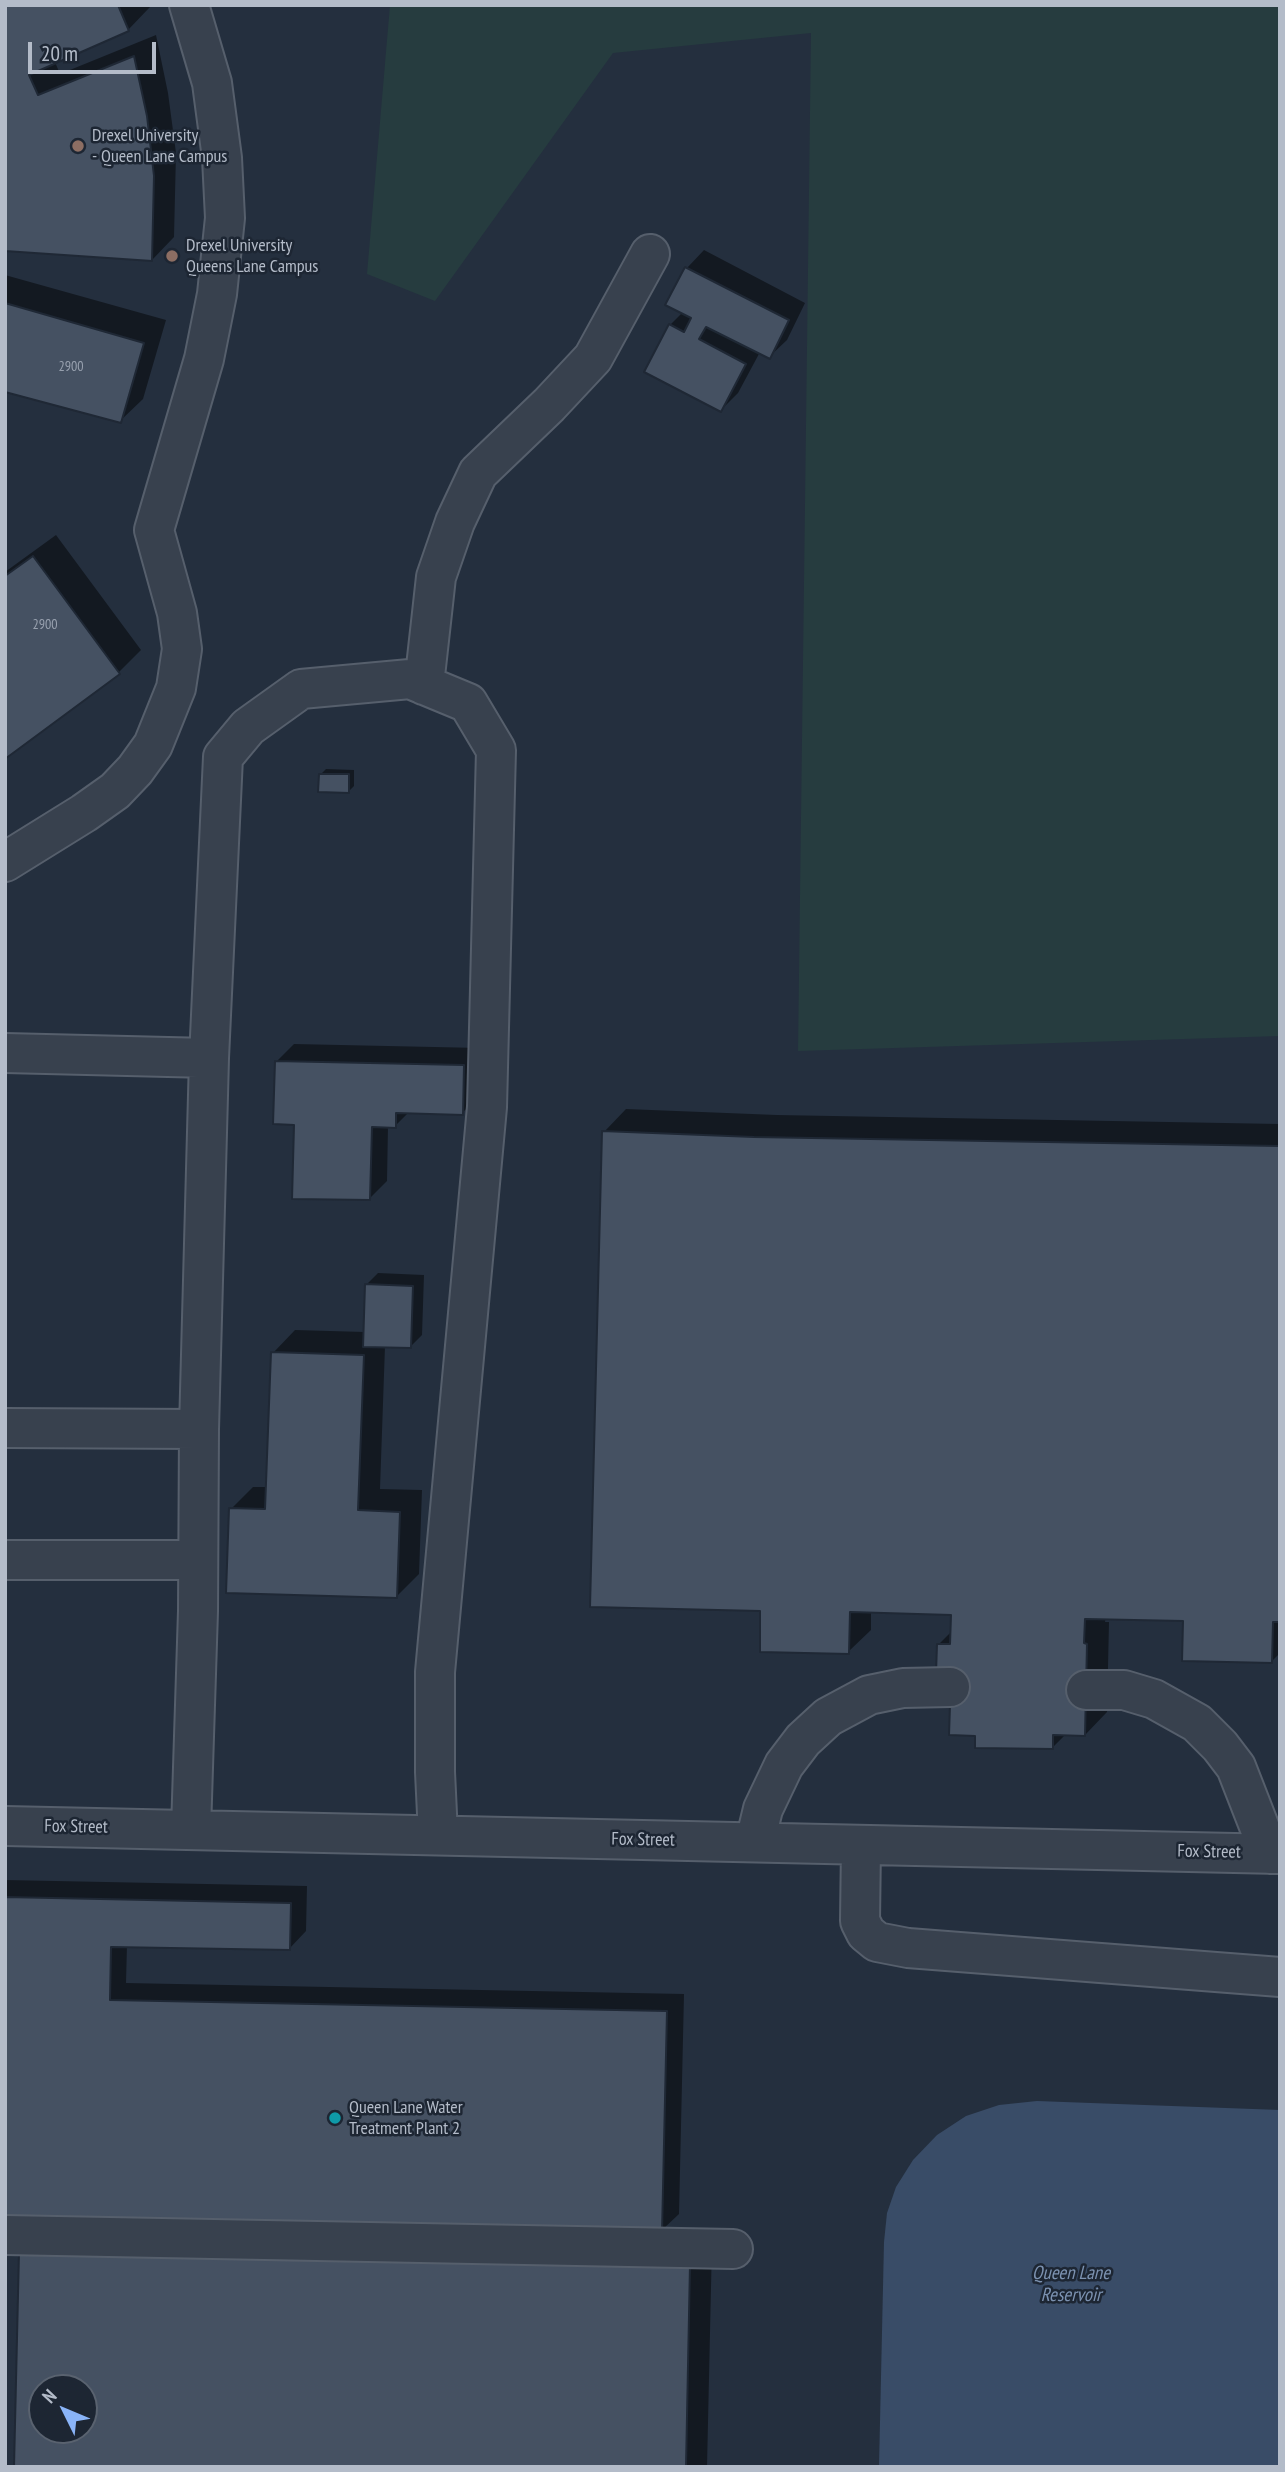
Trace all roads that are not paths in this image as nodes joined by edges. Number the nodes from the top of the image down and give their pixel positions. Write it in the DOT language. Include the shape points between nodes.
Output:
graph roads {
  1 [pos="189,5"];
  2 [pos="650,254"];
  3 [pos="424,685"];
  4 [pos="5,862"];
  5 [pos="5,1053"];
  6 [pos="209,1058"];
  7 [pos="5,1429"];
  8 [pos="199,1429"];
  9 [pos="5,1560"];
  10 [pos="198,1560"];
  11 [pos="950,1687"];
  12 [pos="1086,1690"];
  13 [pos="5,1826"];
  14 [pos="191,1830"];
  15 [pos="438,1835"];
  16 [pos="755,1842"];
  17 [pos="861,1845"];
  18 [pos="1275,1854"];
  19 [pos="1280,1977"];
  20 [pos="5,2235"];
  21 [pos="733,2249"];
  1 -- 4 [label="street" via="212,83 225,218 218,294 204,359 154,530 177,613 182,649 176,688 153,745 135,771 84,813"];
  2 -- 3 [label="street" via="593,358 478,473 436,577"];
  3 -- 6 [label="street" via="410,680 301,689 248,727 223,757"];
  3 -- 15 [label="street" via="468,703 496,750 487,1107 435,1672"];
  5 -- 6 [label="street"];
  6 -- 8 [label="street"];
  7 -- 8 [label="street"];
  8 -- 10 [label="street"];
  9 -- 10 [label="street"];
  10 -- 14 [label="street"];
  11 -- 16 [label="street" via="904,1688 869,1695 828,1717 783,1765 763,1809"];
  12 -- 18 [label="street" via="1124,1690 1174,1708 1197,1723 1236,1767"];
  13 -- 14 [label="street, Fox Street"];
  14 -- 15 [label="street, Fox Street"];
  15 -- 16 [label="street, Fox Street"];
  16 -- 17 [label="street, Fox Street"];
  17 -- 18 [label="street, Fox Street"];
  17 -- 19 [label="street" via="860,1921 877,1942"];
  20 -- 21 [label="street"];
}
